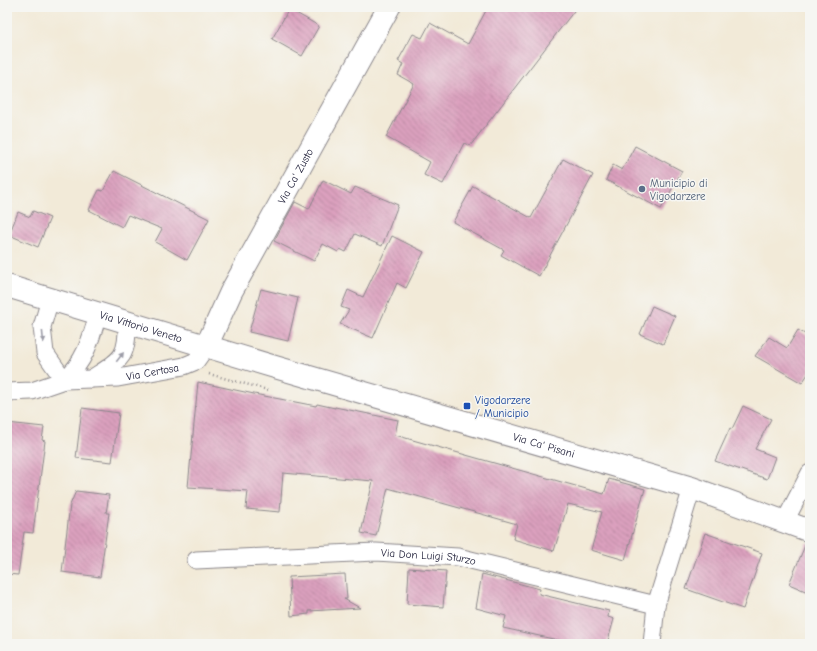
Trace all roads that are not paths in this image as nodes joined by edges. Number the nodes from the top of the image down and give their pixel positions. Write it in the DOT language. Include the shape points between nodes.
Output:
graph roads {
  1 [pos="389,7"];
  2 [pos="7,286"];
  3 [pos="50,299"];
  4 [pos="98,314"];
  5 [pos="127,323"];
  6 [pos="206,346"];
  7 [pos="275,367"];
  8 [pos="91,379"];
  9 [pos="64,380"];
  10 [pos="7,392"];
  11 [pos="810,473"];
  12 [pos="692,488"];
  13 [pos="785,521"];
  14 [pos="810,531"];
  15 [pos="196,560"];
  16 [pos="656,605"];
  17 [pos="652,644"];
  1 -- 6 [label="main road, Via Ca' Zusto" via="232,292"];
  2 -- 3 [label="main road, Via Vittorio Veneto"];
  3 -- 4 [label="main road, Via Vittorio Veneto"];
  3 -- 9 [label="street, one-way" via="42,327 45,353"];
  4 -- 5 [label="main road, Via Vittorio Veneto"];
  4 -- 9 [label="street, Via Certosa" via="88,346 76,370"];
  5 -- 6 [label="main road, Via Vittorio Veneto"];
  8 -- 5 [label="street, Via Certosa, one-way" via="119,361 128,338"];
  6 -- 7 [label="main road, Via Vittorio Veneto"];
  6 -- 8 [label="street, Via Certosa" via="196,361 184,366 118,378"];
  7 -- 12 [label="main road, Via Ca' Pisani"];
  8 -- 9 [label="street, Via Certosa"];
  9 -- 10 [label="street, Via Certosa" via="32,391"];
  11 -- 13 [label="street"];
  12 -- 13 [label="main road, Via Ca' Pisani"];
  12 -- 16 [label="street"];
  13 -- 14 [label="main road, Via Ca' Pisani"];
  15 -- 16 [label="street, Via Don Luigi Sturzo" via="376,552 458,557"];
  16 -- 17 [label="street"];
}
